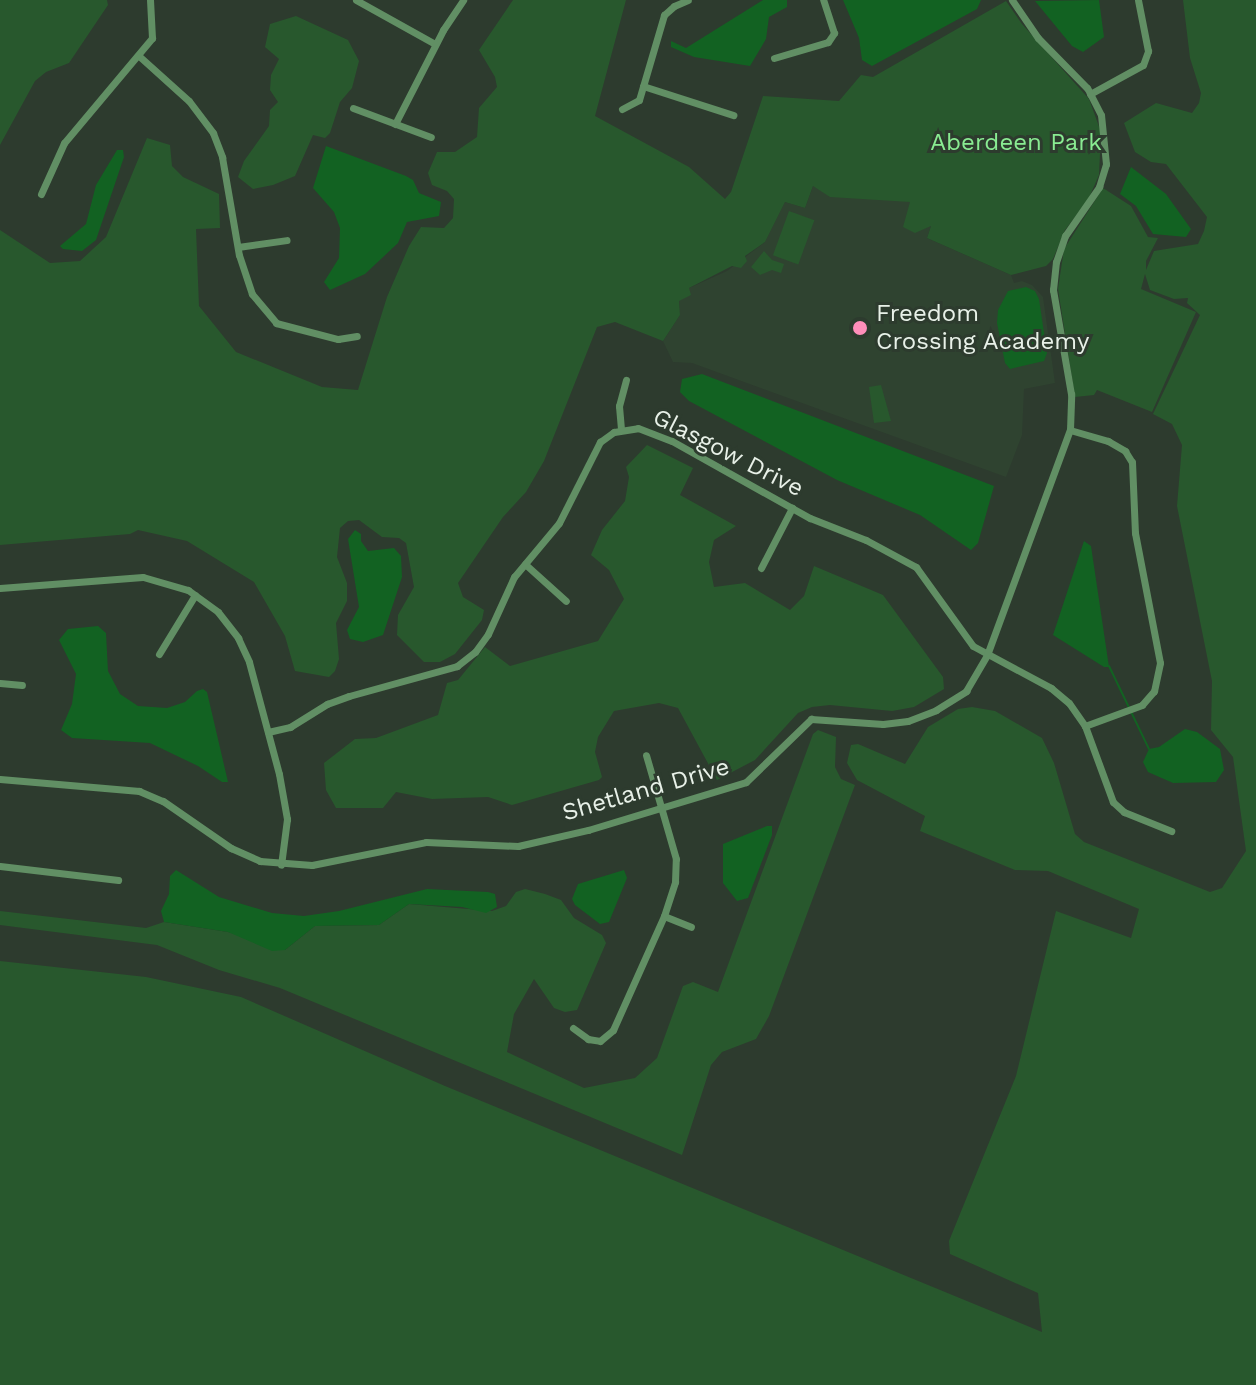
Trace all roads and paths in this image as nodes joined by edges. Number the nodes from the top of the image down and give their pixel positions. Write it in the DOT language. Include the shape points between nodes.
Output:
graph roads {
  1 [pos="150,0"];
  2 [pos="356,0"];
  3 [pos="463,0"];
  4 [pos="688,0"];
  5 [pos="823,0"];
  6 [pos="1012,0"];
  7 [pos="1138,0"];
  8 [pos="435,44"];
  9 [pos="139,56"];
  10 [pos="774,58"];
  11 [pos="643,86"];
  12 [pos="1090,94"];
  13 [pos="353,108"];
  14 [pos="622,109"];
  15 [pos="733,115"];
  16 [pos="395,124"];
  17 [pos="431,137"];
  18 [pos="41,194"];
  19 [pos="287,240"];
  20 [pos="238,247"];
  21 [pos="357,336"];
  22 [pos="626,380"];
  23 [pos="621,429"];
  24 [pos="1070,430"];
  25 [pos="792,508"];
  26 [pos="525,564"];
  27 [pos="761,568"];
  28 [pos="0,588"];
  29 [pos="195,595"];
  30 [pos="566,601"];
  31 [pos="159,654"];
  32 [pos="987,655"];
  33 [pos="0,683"];
  34 [pos="22,685"];
  35 [pos="1085,726"];
  36 [pos="268,732"];
  37 [pos="646,755"];
  38 [pos="0,779"];
  39 [pos="661,807"];
  40 [pos="1171,831"];
  41 [pos="281,865"];
  42 [pos="0,866"];
  43 [pos="118,880"];
  44 [pos="664,916"];
  45 [pos="691,927"];
  46 [pos="573,1028"];
  1 -- 9 [label="street" via="152,38"];
  2 -- 8 [label="street"];
  3 -- 8 [label="street"];
  4 -- 11 [label="street" via="664,15"];
  5 -- 10 [label="street" via="834,33 828,42"];
  6 -- 12 [label="street, Shetland Drive" via="1038,38"];
  7 -- 12 [label="street" via="1148,51 1143,65"];
  8 -- 16 [label="street"];
  9 -- 18 [label="street" via="64,143"];
  9 -- 20 [label="street" via="189,101 213,133"];
  11 -- 14 [label="street" via="639,100"];
  11 -- 15 [label="street"];
  12 -- 24 [label="street, Shetland Drive" via="1101,115 1106,164 1099,187 1065,236 1053,290 1071,394"];
  13 -- 16 [label="street"];
  16 -- 17 [label="street"];
  19 -- 20 [label="street"];
  20 -- 21 [label="street" via="252,294 276,323 338,339"];
  22 -- 23 [label="street" via="619,406"];
  23 -- 25 [label="street, Glasgow Drive" via="653,431"];
  23 -- 26 [label="street, Glasgow Drive" via="600,442 559,523"];
  24 -- 32 [label="street, Shetland Drive"];
  24 -- 35 [label="street" via="1108,441 1132,462 1135,533 1160,663 1154,691 1142,705"];
  25 -- 27 [label="street"];
  25 -- 32 [label="street, Glasgow Drive" via="916,567 973,646"];
  26 -- 30 [label="street"];
  26 -- 36 [label="street, Glasgow Drive" via="488,634 457,666 349,696 290,727"];
  28 -- 29 [label="street" via="143,577"];
  29 -- 31 [label="street"];
  29 -- 36 [label="street" via="218,612 238,638"];
  32 -- 35 [label="street, Glasgow Drive" via="1051,688"];
  32 -- 39 [label="street, Shetland Drive" via="966,691 936,710 883,724 811,719 746,782"];
  33 -- 34 [label="street"];
  35 -- 40 [label="street, Glasgow Drive" via="1113,802 1124,812"];
  36 -- 41 [label="street" via="287,819"];
  37 -- 39 [label="street"];
  38 -- 41 [label="street, Shetland Drive" via="139,791 163,801 231,848"];
  39 -- 41 [label="street, Shetland Drive" via="518,846 426,842 312,865"];
  39 -- 44 [label="street" via="676,859"];
  42 -- 43 [label="street"];
  44 -- 45 [label="street"];
  44 -- 46 [label="street" via="613,1030 600,1041"];
}
